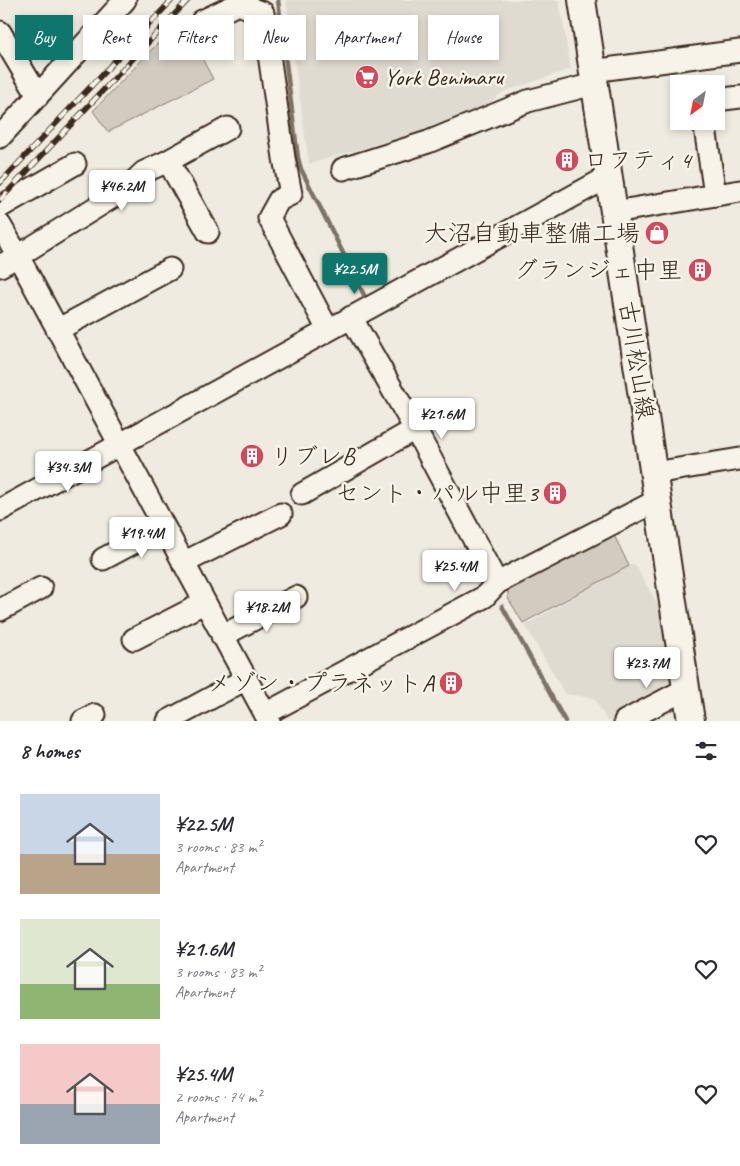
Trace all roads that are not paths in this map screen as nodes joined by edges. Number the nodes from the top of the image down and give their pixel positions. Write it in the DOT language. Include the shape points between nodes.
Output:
graph roads {
  1 [pos="125,0"];
  2 [pos="582,0"];
  3 [pos="215,15"];
  4 [pos="0,32"];
  5 [pos="740,51"];
  6 [pos="593,77"];
  7 [pos="38,96"];
  8 [pos="740,97"];
  9 [pos="725,99"];
  10 [pos="228,128"];
  11 [pos="705,130"];
  12 [pos="0,137"];
  13 [pos="168,161"];
  14 [pos="76,164"];
  15 [pos="343,169"];
  16 [pos="608,177"];
  17 [pos="740,191"];
  18 [pos="715,195"];
  19 [pos="0,208"];
  20 [pos="614,212"];
  21 [pos="0,225"];
  22 [pos="208,232"];
  23 [pos="9,261"];
  24 [pos="170,269"];
  25 [pos="352,317"];
  26 [pos="58,330"];
  27 [pos="328,330"];
  28 [pos="415,429"];
  29 [pos="119,444"];
  30 [pos="740,459"];
  31 [pos="654,473"];
  32 [pos="302,494"];
  33 [pos="658,500"];
  34 [pos="0,510"];
  35 [pos="281,514"];
  36 [pos="163,527"];
  37 [pos="103,559"];
  38 [pos="183,563"];
  39 [pos="497,582"];
  40 [pos="41,588"];
  41 [pos="296,598"];
  42 [pos="204,602"];
  43 [pos="0,610"];
  44 [pos="222,636"];
  45 [pos="134,639"];
  46 [pos="246,679"];
  47 [pos="686,689"];
  48 [pos="266,719"];
  49 [pos="168,721"];
  50 [pos="626,721"];
  51 [pos="691,721"];
  1 -- 7 [label="street"];
  2 -- 6 [label="main road, 古川松山線"];
  3 -- 27 [label="street" via="238,4 262,13 291,194 279,200 269,218"];
  4 -- 7 [label="street"];
  5 -- 6 [label="street"];
  6 -- 15 [label="street" via="428,142"];
  6 -- 16 [label="main road, 古川松山線"];
  7 -- 12 [label="street"];
  8 -- 9 [label="street"];
  10 -- 13 [label="street"];
  11 -- 18 [label="street"];
  13 -- 22 [label="street"];
  13 -- 23 [label="street" via="144,172 127,188"];
  14 -- 19 [label="street"];
  16 -- 20 [label="main road, 古川松山線"];
  16 -- 25 [label="street"];
  17 -- 18 [label="street"];
  18 -- 20 [label="street"];
  20 -- 31 [label="main road, 古川松山線"];
  21 -- 23 [label="street"];
  23 -- 26 [label="street"];
  24 -- 26 [label="street"];
  25 -- 27 [label="street"];
  25 -- 28 [label="street"];
  26 -- 29 [label="street"];
  27 -- 29 [label="street"];
  28 -- 32 [label="street"];
  28 -- 39 [label="street"];
  29 -- 34 [label="street"];
  29 -- 36 [label="street"];
  30 -- 31 [label="street"];
  31 -- 33 [label="main road, 古川松山線"];
  33 -- 39 [label="street"];
  33 -- 47 [label="main road, 古川松山線"];
  35 -- 38 [label="street"];
  36 -- 37 [label="street"];
  36 -- 38 [label="street"];
  38 -- 42 [label="street"];
  39 -- 48 [label="street" via="484,597"];
  40 -- 43 [label="street"];
  41 -- 44 [label="street"];
  42 -- 44 [label="street"];
  42 -- 45 [label="street"];
  44 -- 46 [label="street"];
  46 -- 48 [label="street"];
  46 -- 49 [label="street"];
  47 -- 50 [label="street"];
  47 -- 51 [label="main road, 古川松山線"];
}
